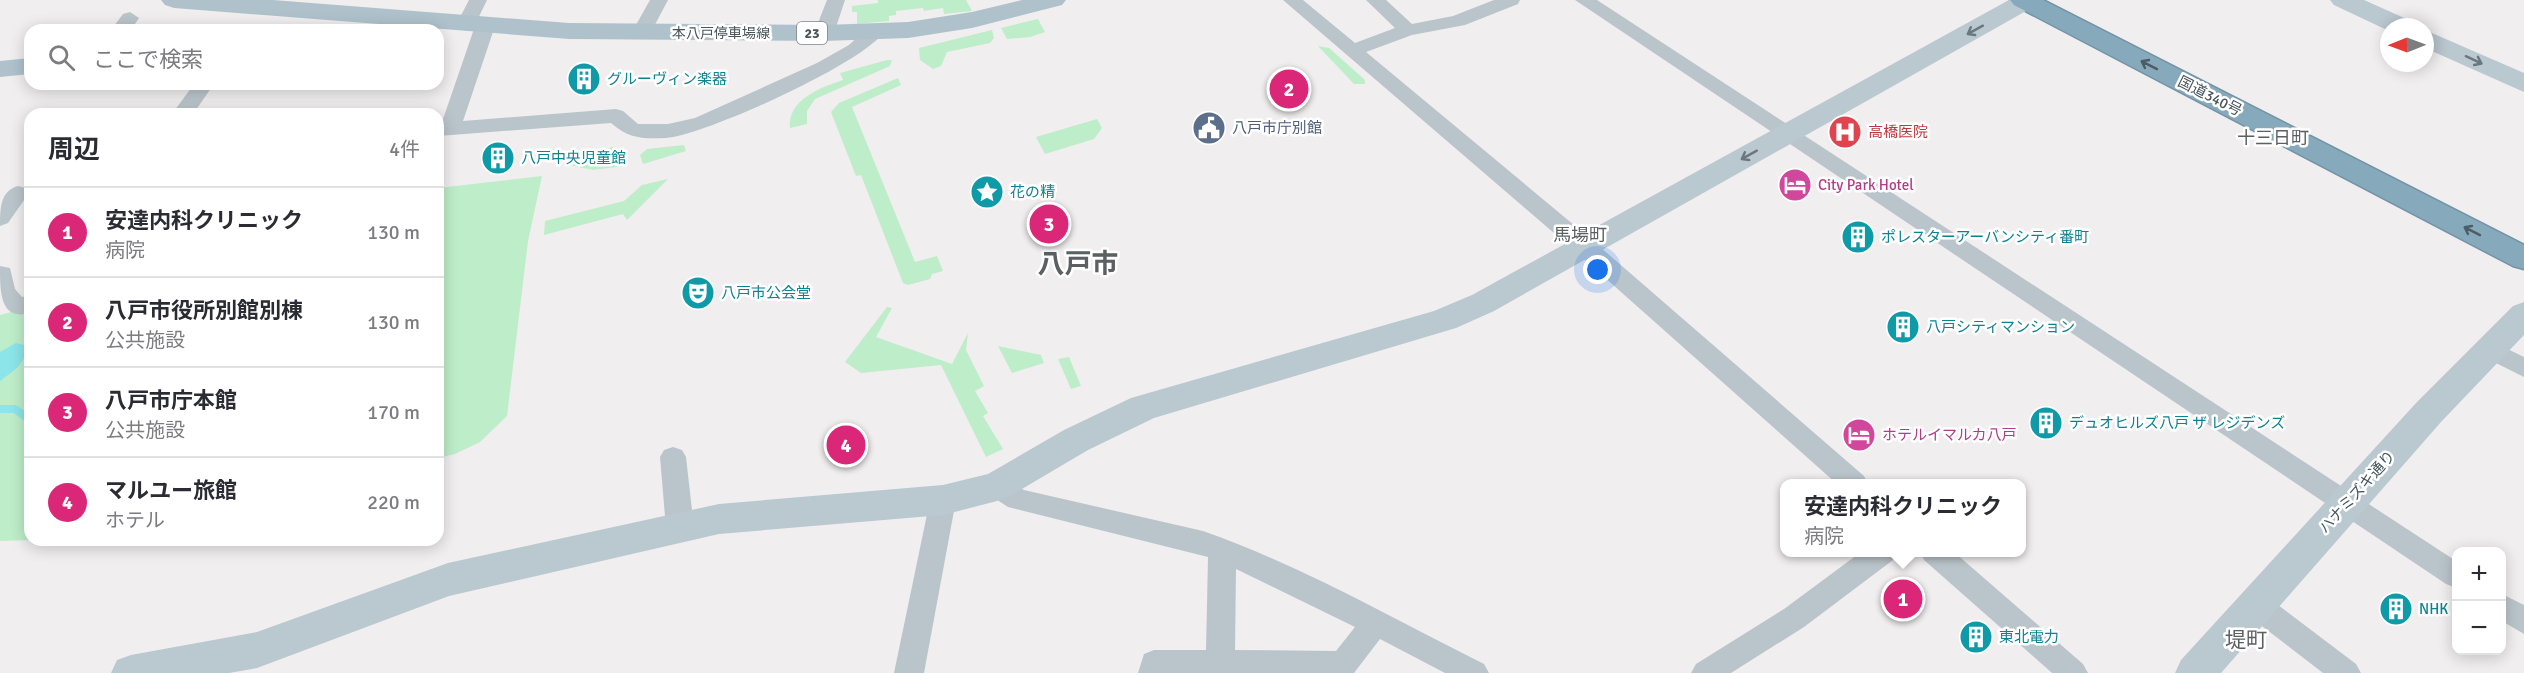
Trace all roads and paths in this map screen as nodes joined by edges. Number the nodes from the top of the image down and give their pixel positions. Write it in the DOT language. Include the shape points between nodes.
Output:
graph roads {
  1 [pos="174,0"];
  2 [pos="478,0"];
  3 [pos="659,0"];
  4 [pos="836,0"];
  5 [pos="1053,0"];
  6 [pos="1292,0"];
  7 [pos="1375,0"];
  8 [pos="1511,0"];
  9 [pos="1584,0"];
  10 [pos="2026,0"];
  11 [pos="2343,0"];
  12 [pos="2382,18"];
  13 [pos="381,24"];
  14 [pos="444,25"];
  15 [pos="476,25"];
  16 [pos="1408,30"];
  17 [pos="642,32"];
  18 [pos="824,33"];
  19 [pos="873,33"];
  20 [pos="2434,42"];
  21 [pos="1351,51"];
  22 [pos="2524,83"];
  23 [pos="200,90"];
  24 [pos="186,108"];
  25 [pos="444,128"];
  26 [pos="1788,133"];
  27 [pos="16,193"];
  28 [pos="0,218"];
  29 [pos="1584,246"];
  30 [pos="2524,258"];
  31 [pos="0,275"];
  32 [pos="15,307"];
  33 [pos="2524,314"];
  34 [pos="2491,350"];
  35 [pos="2524,368"];
  36 [pos="673,457"];
  37 [pos="1850,479"];
  38 [pos="997,486"];
  39 [pos="943,500"];
  40 [pos="2347,504"];
  41 [pos="680,528"];
  42 [pos="1222,550"];
  43 [pos="1876,557"];
  44 [pos="1940,557"];
  45 [pos="2452,573"];
  46 [pos="2255,604"];
  47 [pos="2506,609"];
  48 [pos="2524,621"];
  49 [pos="1375,624"];
  50 [pos="1220,662"];
  51 [pos="1300,668"];
  52 [pos="131,673"];
  53 [pos="909,673"];
  54 [pos="1153,673"];
  55 [pos="1474,673"];
  56 [pos="1706,673"];
  57 [pos="2073,673"];
  58 [pos="2195,673"];
  59 [pos="2346,673"];
  1 -- 13 [label="main road, 本八戸停車場線 / 23"];
  2 -- 15 [label="street"];
  3 -- 17 [label="street"];
  4 -- 18 [label="street"];
  5 -- 19 [label="main road, 本八戸停車場線 / 23" via="972,20"];
  6 -- 21 [label="street"];
  7 -- 16 [label="street"];
  8 -- 16 [label="street" via="1458,21"];
  9 -- 26 [label="street"];
  10 -- 26 [label="street, one-way"];
  30 -- 10 [label="highway, 国道340号, one-way"];
  11 -- 12 [label="street"];
  14 -- 15 [label="main road, 本八戸停車場線 / 23"];
  15 -- 17 [label="main road, 本八戸停車場線 / 23"];
  15 -- 25 [label="street"];
  16 -- 21 [label="street"];
  17 -- 18 [label="main road, 本八戸停車場線 / 23"];
  18 -- 19 [label="main road, 本八戸停車場線 / 23"];
  19 -- 25 [label="street" via="856,49 824,67 701,123 669,131 632,129 616,116"];
  20 -- 22 [label="street, one-way"];
  21 -- 29 [label="street"];
  23 -- 24 [label="street"];
  26 -- 29 [label="street, one-way"];
  26 -- 40 [label="street"];
  27 -- 28 [label="street"];
  29 -- 37 [label="street"];
  29 -- 38 [label="street" via="1483,303 1444,320 1143,408 1076,440"];
  31 -- 32 [label="street" via="4,291"];
  33 -- 34 [label="street, ハナミズキ通り"];
  34 -- 35 [label="street"];
  34 -- 40 [label="street, ハナミズキ通り"];
  36 -- 41 [label="street"];
  38 -- 39 [label="street"];
  38 -- 42 [label="street" via="1017,499"];
  39 -- 41 [label="street" via="719,519"];
  39 -- 53 [label="street"];
  40 -- 45 [label="street"];
  40 -- 46 [label="street, ハナミズキ通り"];
  41 -- 52 [label="street" via="448,580 257,650"];
  42 -- 49 [label="street"];
  42 -- 50 [label="street"];
  43 -- 56 [label="street" via="1794,618"];
  44 -- 57 [label="street"];
  46 -- 58 [label="street, ハナミズキ通り"];
  46 -- 59 [label="street"];
  47 -- 48 [label="street"];
  49 -- 51 [label="street" via="1343,664"];
  49 -- 55 [label="street"];
  50 -- 51 [label="street"];
  50 -- 54 [label="street" via="1154,663"];
}
